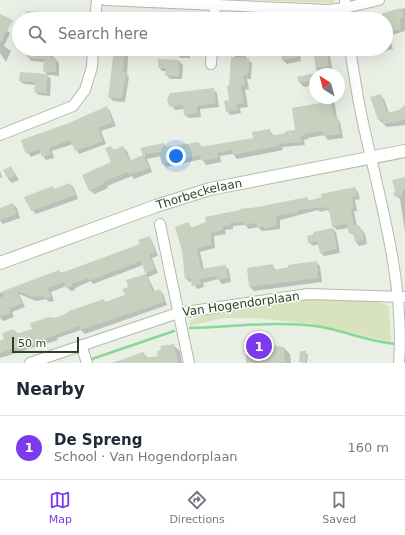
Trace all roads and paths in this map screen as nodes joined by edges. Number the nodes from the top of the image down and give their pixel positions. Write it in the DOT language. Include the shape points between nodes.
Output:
graph roads {
  1 [pos="97,0"];
  2 [pos="105,0"];
  3 [pos="379,0"];
  4 [pos="345,4"];
  5 [pos="215,5"];
  6 [pos="96,12"];
  7 [pos="214,12"];
  8 [pos="93,56"];
  9 [pos="212,56"];
  10 [pos="351,56"];
  11 [pos="211,64"];
  12 [pos="0,135"];
  13 [pos="405,151"];
  14 [pos="371,158"];
  15 [pos="160,224"];
  16 [pos="0,264"];
  17 [pos="401,297"];
  18 [pos="178,313"];
  19 [pos="81,345"];
  20 [pos="400,361"];
  21 [pos="30,363"];
  22 [pos="87,363"];
  23 [pos="189,363"];
  1 -- 6 [label="street"];
  2 -- 5 [label="street"];
  3 -- 4 [label="street"];
  4 -- 5 [label="street" via="328,10"];
  5 -- 7 [label="street"];
  8 -- 12 [label="street" via="85,90 73,106"];
  9 -- 11 [label="street"];
  10 -- 14 [label="street"];
  13 -- 14 [label="main road, Thorbeckelaan"];
  14 -- 16 [label="main road, Thorbeckelaan" via="210,189 156,206"];
  14 -- 17 [label="street"];
  15 -- 18 [label="street"];
  17 -- 18 [label="street, Van Hogendorplaan" via="308,294"];
  17 -- 20 [label="street"];
  18 -- 19 [label="street, Van Hogendorplaan"];
  18 -- 23 [label="street"];
  19 -- 21 [label="street, Van Hogendorplaan"];
  19 -- 22 [label="street"];
}
